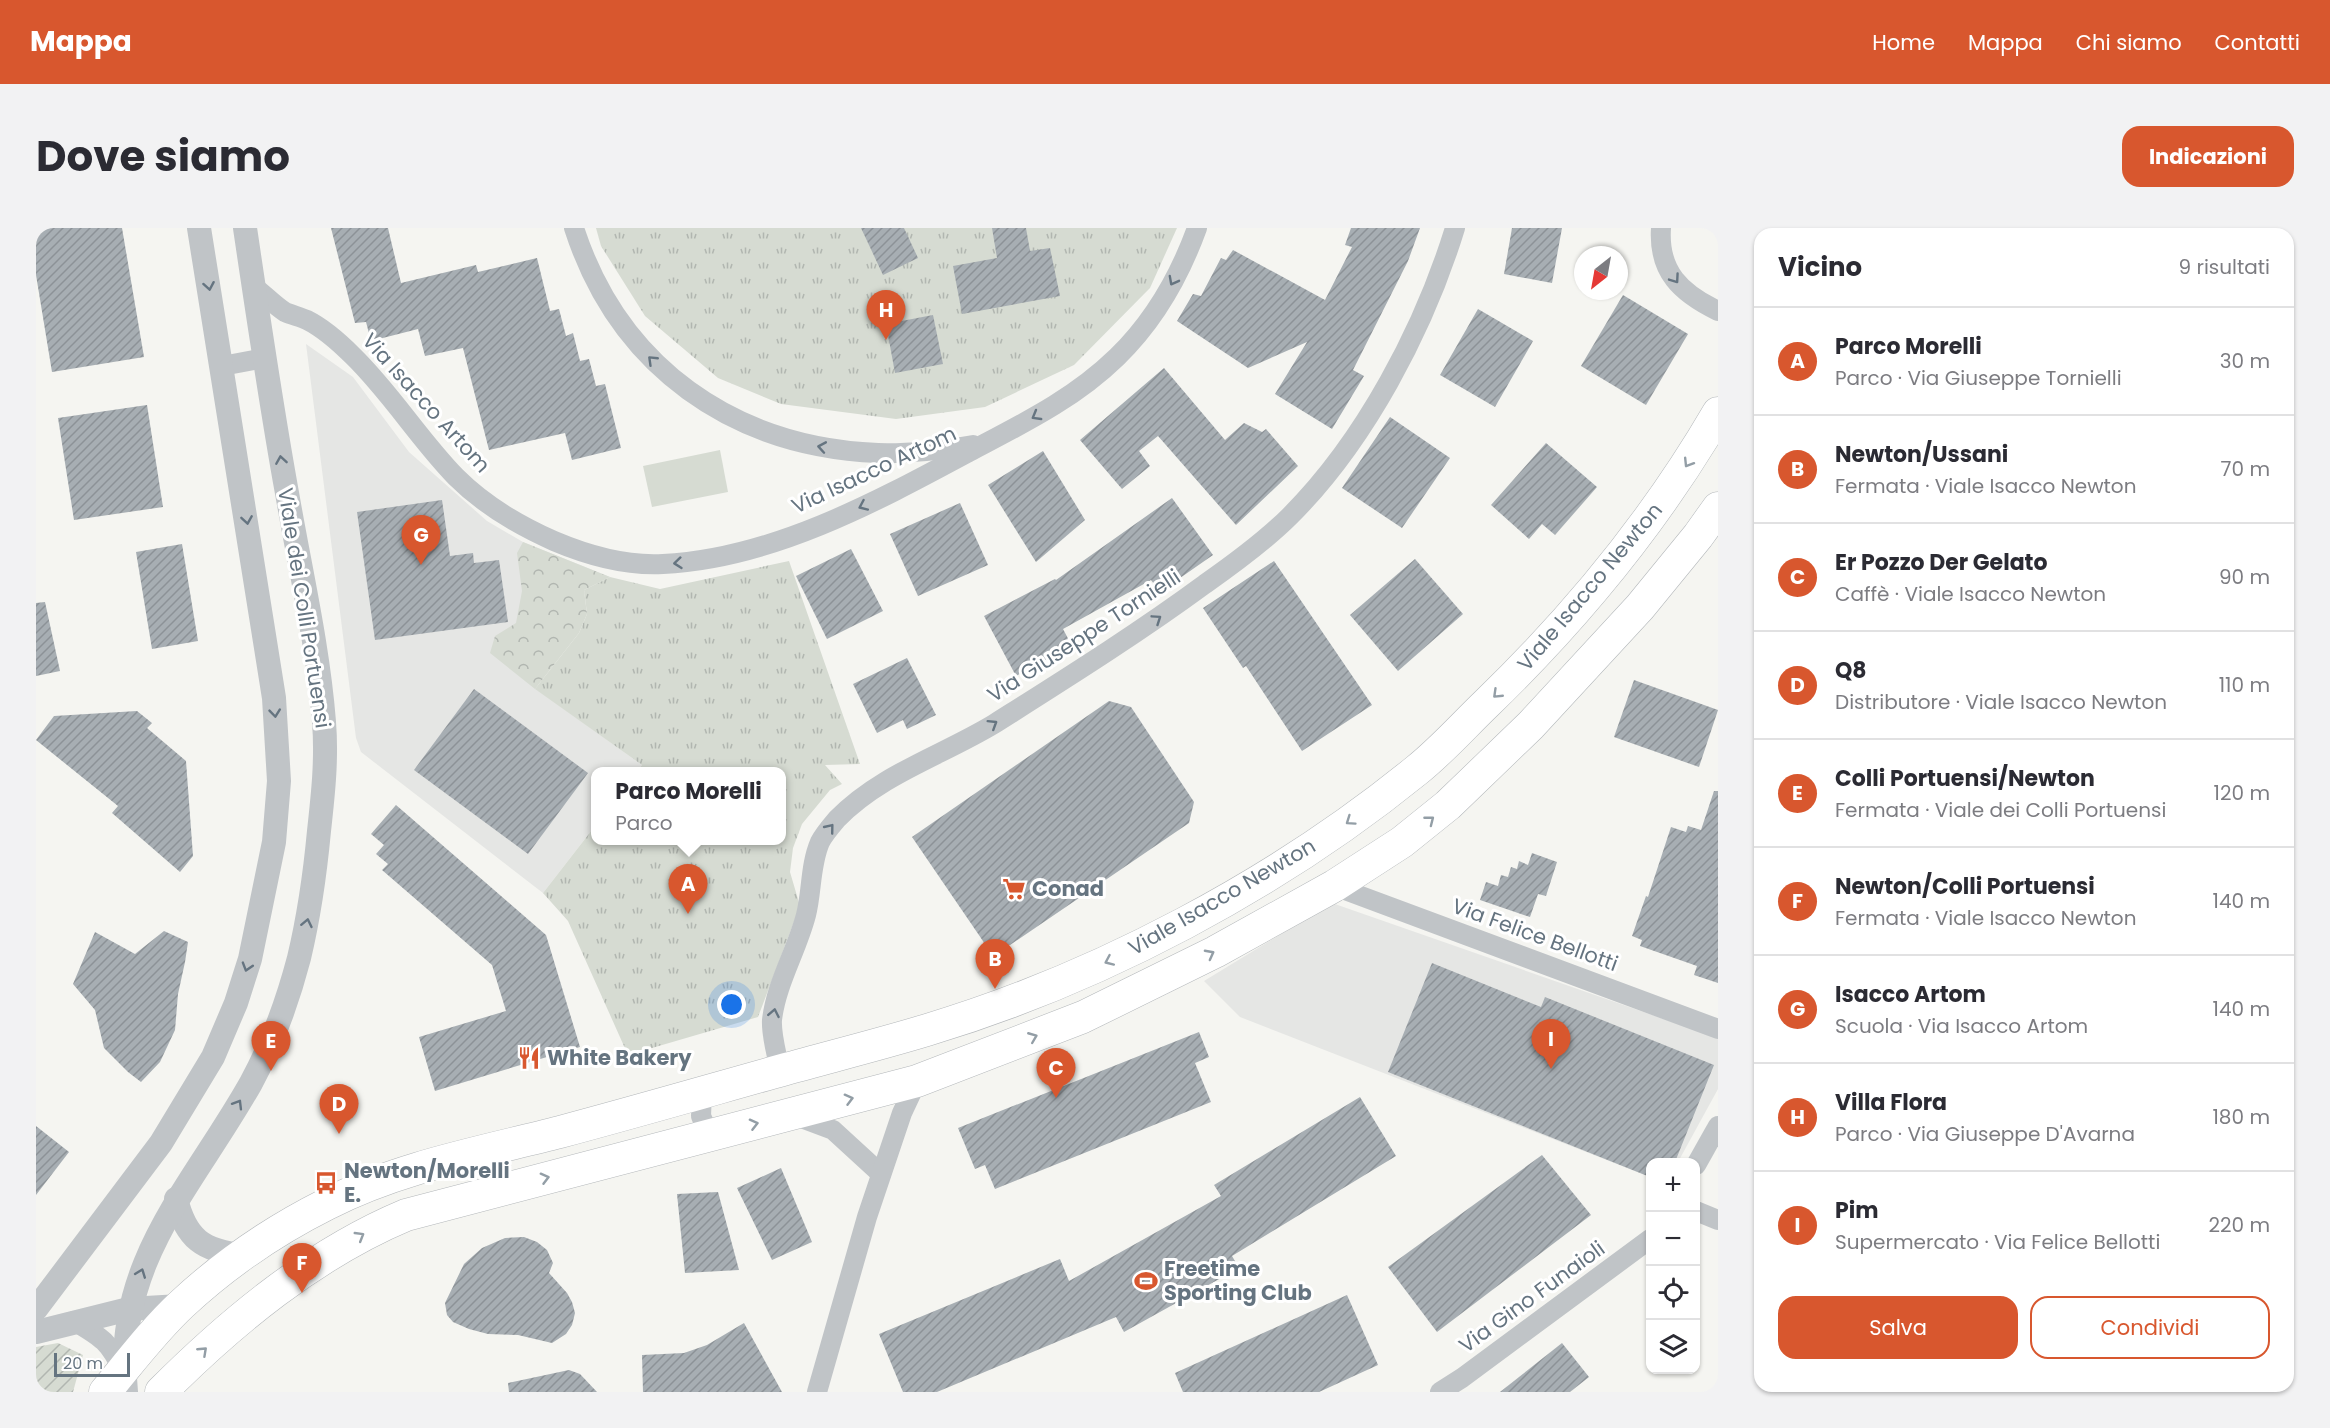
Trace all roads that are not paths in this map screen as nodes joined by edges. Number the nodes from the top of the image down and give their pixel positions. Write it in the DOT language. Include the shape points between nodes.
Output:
graph roads {
  1 [pos="199,228"];
  2 [pos="244,228"];
  3 [pos="574,228"];
  4 [pos="1197,228"];
  5 [pos="1455,228"];
  6 [pos="1661,228"];
  7 [pos="253,286"];
  8 [pos="1718,311"];
  9 [pos="265,358"];
  10 [pos="222,366"];
  11 [pos="1718,413"];
  12 [pos="985,444"];
  13 [pos="1718,508"];
  14 [pos="1334,886"];
  15 [pos="1718,1029"];
  16 [pos="780,1071"];
  17 [pos="917,1081"];
  18 [pos="702,1093"];
  19 [pos="792,1114"];
  20 [pos="1718,1126"];
  21 [pos="709,1135"];
  22 [pos="1700,1158"];
  23 [pos="881,1174"];
  24 [pos="176,1199"];
  25 [pos="1698,1212"];
  26 [pos="1718,1220"];
  27 [pos="1646,1242"];
  28 [pos="243,1255"];
  29 [pos="180,1306"];
  30 [pos="36,1309"];
  31 [pos="129,1309"];
  32 [pos="74,1322"];
  33 [pos="36,1332"];
  34 [pos="118,1385"];
  35 [pos="161,1392"];
  36 [pos="818,1392"];
  37 [pos="1440,1392"];
  1 -- 10 [label="street, Viale dei Colli Portuensi, one-way"];
  2 -- 7 [label="street, Viale dei Colli Portuensi"];
  12 -- 3 [label="street, one-way" via="910,453 844,450 773,434 717,410 682,388 635,342 600,292"];
  4 -- 12 [label="street, Via Isacco Artom, one-way" via="1168,291 1120,354 1073,394"];
  16 -- 5 [label="street, Via Giuseppe Tornielli, one-way" via="773,1017 800,934 815,857 824,834 838,818 897,773 985,729 1176,606 1288,518 1338,461 1383,390 1427,301"];
  6 -- 8 [label="street, one-way" via="1663,259 1676,283"];
  7 -- 9 [label="street, Viale dei Colli Portuensi"];
  12 -- 7 [label="street, Via Isacco Artom, one-way" via="870,504 768,543 707,560 679,563 643,564 609,558 534,531 474,492 418,433 390,395 332,336 310,321 285,312"];
  9 -- 10 [label="street"];
  24 -- 9 [label="street, Viale dei Colli Portuensi, one-way" via="258,1071 284,1006 308,915 324,789 324,721 317,666"];
  10 -- 30 [label="street, Viale dei Colli Portuensi, one-way" via="277,727 277,806 267,884 244,980 213,1058 161,1143"];
  11 -- 16 [label="main road, Viale Isacco Newton, one-way" via="1664,501 1556,634 1420,768 1351,820 1260,880 1129,951 1067,979 981,1013"];
  14 -- 13 [label="main road, Viale Isacco Newton, one-way" via="1402,842 1475,781 1640,608"];
  14 -- 15 [label="street, Via Felice Bellotti"];
  17 -- 14 [label="main road, Viale Isacco Newton, one-way" via="1083,1017 1189,966"];
  16 -- 18 [label="main road, Viale Isacco Newton"];
  19 -- 17 [label="main road, Viale Isacco Newton, one-way"];
  17 -- 23 [label="street"];
  18 -- 21 [label="street" via="701,1116"];
  18 -- 28 [label="main road, Viale Isacco Newton" via="467,1155 367,1186 324,1205"];
  21 -- 19 [label="main road, Viale Isacco Newton, one-way"];
  19 -- 23 [label="street" via="833,1130"];
  20 -- 22 [label="street"];
  35 -- 21 [label="main road, Viale Isacco Newton, one-way" via="202,1351 266,1299 366,1232 406,1215"];
  23 -- 36 [label="street"];
  24 -- 28 [label="street" via="180,1214 200,1244"];
  31 -- 24 [label="street, Viale dei Colli Portuensi, one-way" via="146,1260"];
  25 -- 26 [label="street"];
  27 -- 37 [label="street, Via Gino Funaioli"];
  28 -- 29 [label="main road, Viale Isacco Newton"];
  29 -- 31 [label="street"];
  29 -- 34 [label="main road, Viale Isacco Newton"];
  31 -- 32 [label="street"];
  31 -- 34 [label="street, Viale dei Colli Portuensi"];
  32 -- 33 [label="street"];
  32 -- 34 [label="street" via="105,1340 116,1356"];
}
